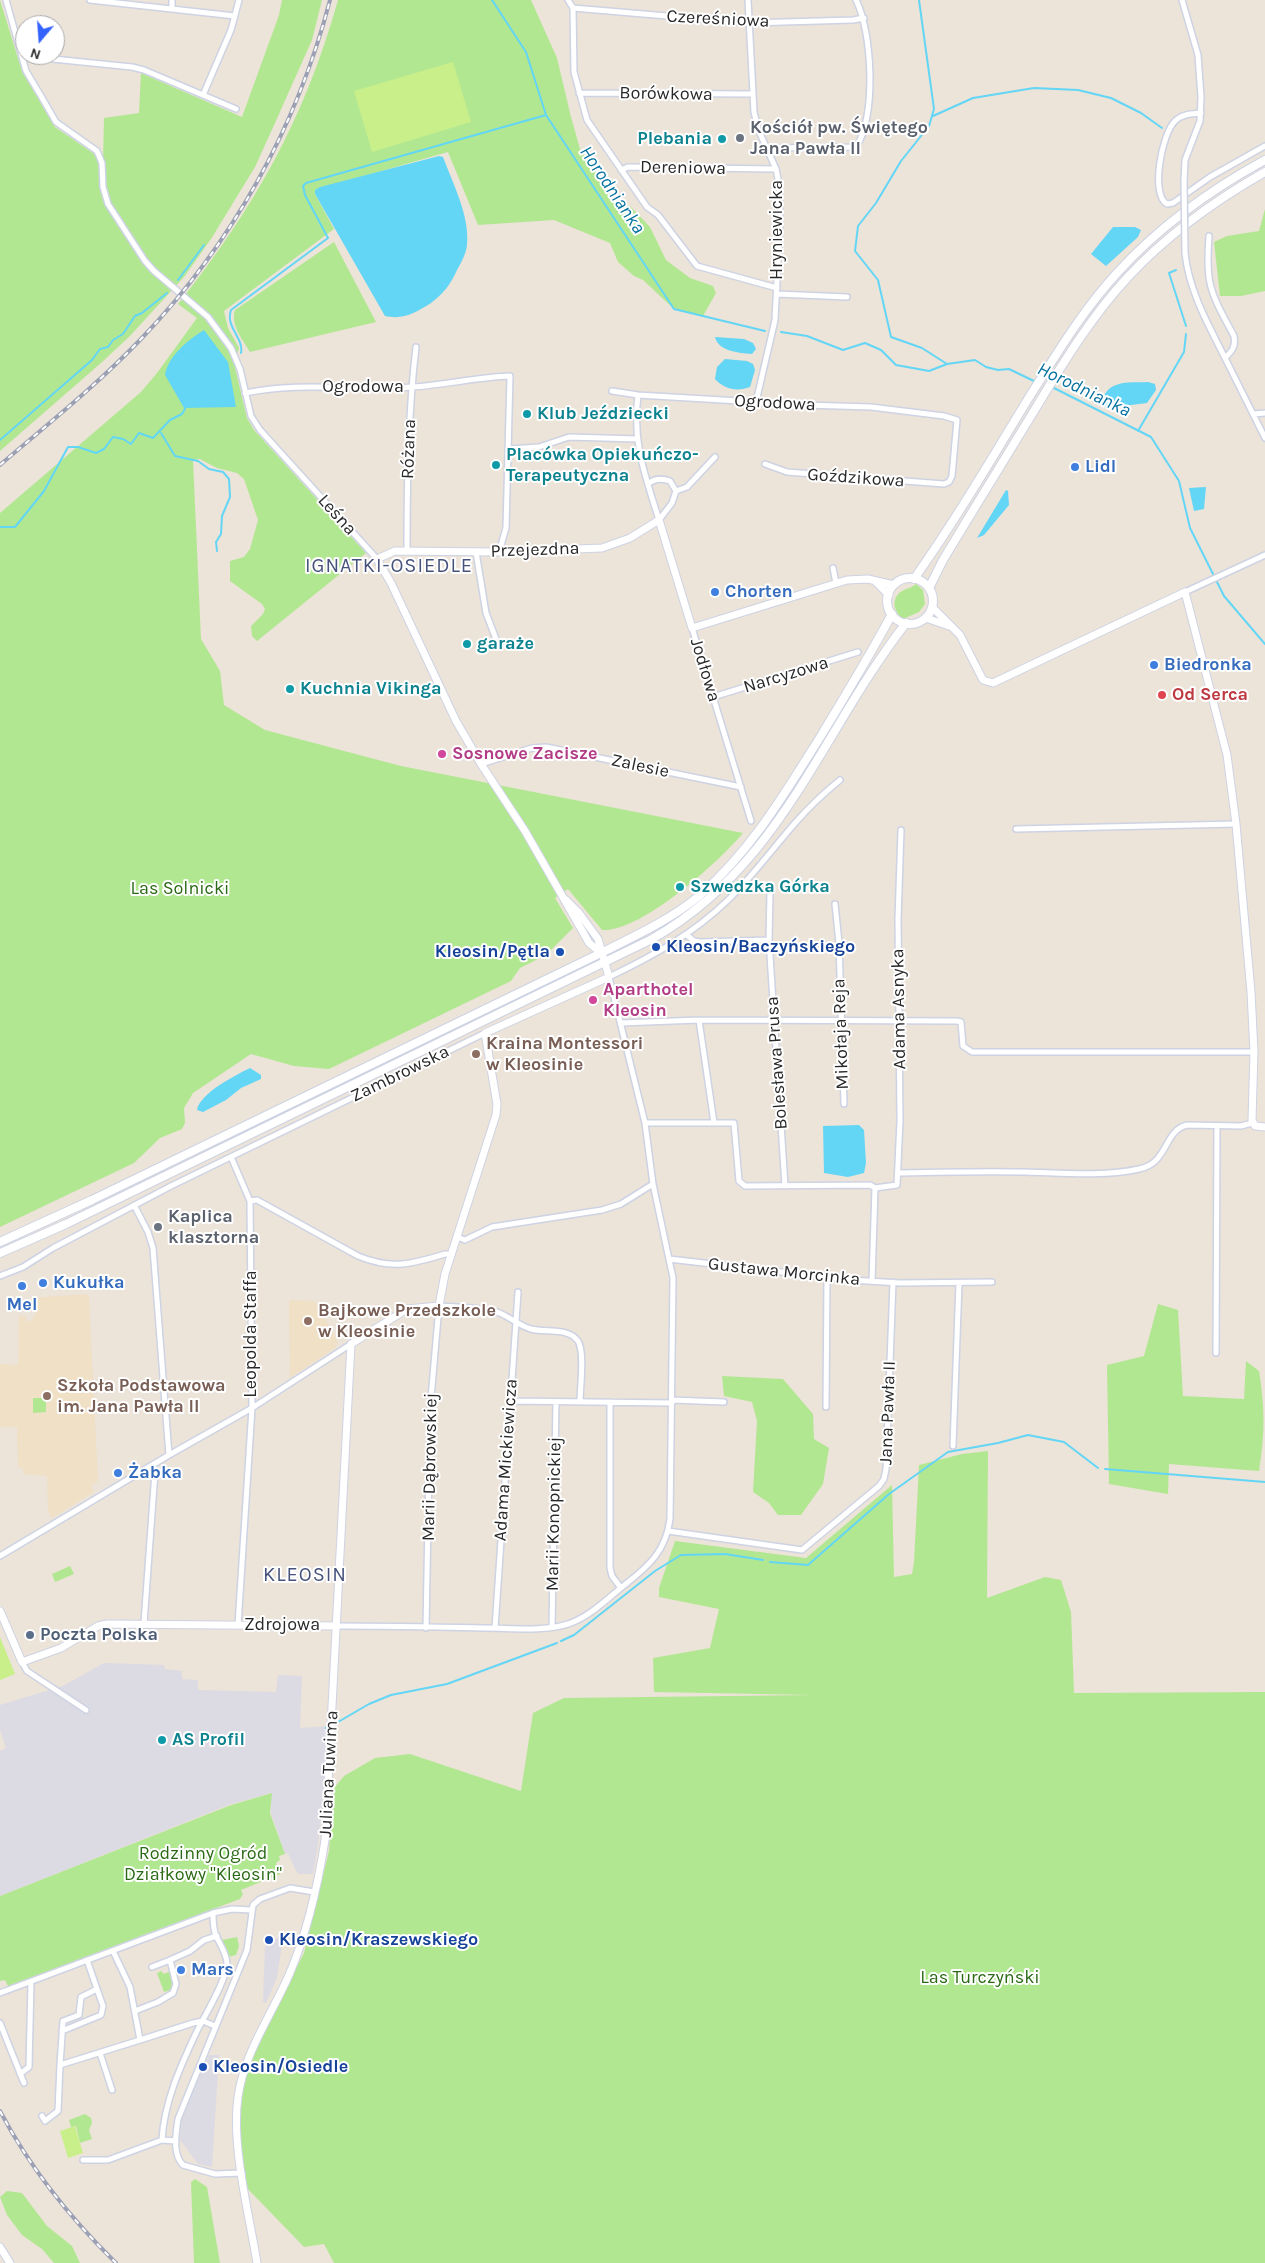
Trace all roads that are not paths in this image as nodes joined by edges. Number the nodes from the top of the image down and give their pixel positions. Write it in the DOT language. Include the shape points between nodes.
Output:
graph roads {
  1 [pos="6,0"];
  2 [pos="90,0"];
  3 [pos="172,0"];
  4 [pos="238,0"];
  5 [pos="568,0"];
  6 [pos="748,0"];
  7 [pos="856,0"];
  8 [pos="1182,0"];
  9 [pos="116,1"];
  10 [pos="172,8"];
  11 [pos="572,8"];
  12 [pos="235,16"];
  13 [pos="864,18"];
  14 [pos="749,23"];
  15 [pos="15,30"];
  16 [pos="65,61"];
  17 [pos="25,65"];
  18 [pos="579,93"];
  19 [pos="752,94"];
  20 [pos="203,95"];
  21 [pos="236,109"];
  22 [pos="1200,113"];
  23 [pos="1265,146"];
  24 [pos="768,148"];
  25 [pos="1265,160"];
  26 [pos="776,169"];
  27 [pos="621,170"];
  28 [pos="1265,172"];
  29 [pos="1209,236"];
  30 [pos="777,288"];
  31 [pos="777,294"];
  32 [pos="847,298"];
  33 [pos="416,347"];
  34 [pos="1224,358"];
  35 [pos="411,387"];
  36 [pos="612,391"];
  37 [pos="245,393"];
  38 [pos="638,395"];
  39 [pos="756,402"];
  40 [pos="1265,413"];
  41 [pos="1254,414"];
  42 [pos="1265,438"];
  43 [pos="637,439"];
  44 [pos="509,449"];
  45 [pos="715,457"];
  46 [pos="765,464"];
  47 [pos="949,482"];
  48 [pos="648,484"];
  49 [pos="676,491"];
  50 [pos="659,520"];
  51 [pos="407,551"];
  52 [pos="476,552"];
  53 [pos="499,552"];
  54 [pos="1265,555"];
  55 [pos="378,559"];
  56 [pos="833,568"];
  57 [pos="914,579"];
  58 [pos="875,581"];
  59 [pos="836,583"];
  60 [pos="894,585"];
  61 [pos="929,588"];
  62 [pos="1185,592"];
  63 [pos="889,595"];
  64 [pos="932,608"];
  65 [pos="892,614"];
  66 [pos="926,618"];
  67 [pos="906,623"];
  68 [pos="951,627"];
  69 [pos="692,628"];
  70 [pos="496,639"];
  71 [pos="858,652"];
  72 [pos="713,698"];
  73 [pos="481,764"];
  74 [pos="840,780"];
  75 [pos="741,787"];
  76 [pos="751,821"];
  77 [pos="1236,824"];
  78 [pos="1016,829"];
  79 [pos="901,830"];
  80 [pos="770,891"];
  81 [pos="835,904"];
  82 [pos="687,935"];
  83 [pos="769,940"];
  84 [pos="601,953"];
  85 [pos="604,962"];
  86 [pos="610,977"];
  87 [pos="698,1020"];
  88 [pos="774,1020"];
  89 [pos="841,1020"];
  90 [pos="899,1021"];
  91 [pos="621,1023"];
  92 [pos="485,1032"];
  93 [pos="1254,1052"];
  94 [pos="844,1104"];
  95 [pos="714,1122"];
  96 [pos="645,1123"];
  97 [pos="1252,1123"];
  98 [pos="1217,1126"];
  99 [pos="1263,1127"];
  100 [pos="231,1157"];
  101 [pos="898,1173"];
  102 [pos="653,1184"];
  103 [pos="785,1186"];
  104 [pos="874,1188"];
  105 [pos="250,1201"];
  106 [pos="134,1205"];
  107 [pos="457,1237"];
  108 [pos="0,1242"];
  109 [pos="0,1253"];
  110 [pos="452,1254"];
  111 [pos="670,1259"];
  112 [pos="0,1276"];
  113 [pos="827,1278"];
  114 [pos="872,1281"];
  115 [pos="892,1282"];
  116 [pos="992,1282"];
  117 [pos="959,1283"];
  118 [pos="518,1292"];
  119 [pos="439,1306"];
  120 [pos="515,1321"];
  121 [pos="351,1344"];
  122 [pos="1216,1353"];
  123 [pos="511,1401"];
  124 [pos="556,1402"];
  125 [pos="580,1402"];
  126 [pos="610,1402"];
  127 [pos="672,1402"];
  128 [pos="724,1402"];
  129 [pos="826,1407"];
  130 [pos="252,1408"];
  131 [pos="953,1446"];
  132 [pos="169,1454"];
  133 [pos="152,1466"];
  134 [pos="668,1531"];
  135 [pos="0,1556"];
  136 [pos="621,1588"];
  137 [pos="0,1611"];
  138 [pos="144,1624"];
  139 [pos="238,1625"];
  140 [pos="337,1626"];
  141 [pos="552,1627"];
  142 [pos="426,1628"];
  143 [pos="494,1628"];
  144 [pos="22,1662"];
  145 [pos="86,1710"];
  146 [pos="314,1892"];
  147 [pos="251,1910"];
  148 [pos="213,1913"];
  149 [pos="217,1936"];
  150 [pos="113,1951"];
  151 [pos="86,1960"];
  152 [pos="170,1960"];
  153 [pos="152,1967"];
  154 [pos="31,1982"];
  155 [pos="97,1989"];
  156 [pos="0,1993"];
  157 [pos="135,2011"];
  158 [pos="202,2021"];
  159 [pos="0,2023"];
  160 [pos="215,2026"];
  161 [pos="62,2031"];
  162 [pos="140,2040"];
  163 [pos="100,2053"];
  164 [pos="60,2065"];
  165 [pos="20,2074"];
  166 [pos="24,2083"];
  167 [pos="112,2090"];
  168 [pos="42,2116"];
  169 [pos="162,2140"];
  170 [pos="176,2140"];
  171 [pos="83,2160"];
  172 [pos="242,2173"];
  173 [pos="0,2247"];
  174 [pos="10,2263"];
  175 [pos="257,2263"];
  1 -- 15 [label="street"];
  2 -- 9 [label="street"];
  3 -- 10 [label="street"];
  4 -- 12 [label="street"];
  5 -- 11 [label="street"];
  6 -- 14 [label="street, Hryniewicka"];
  7 -- 13 [label="street"];
  8 -- 22 [label="street" via="1198,55"];
  9 -- 10 [label="street"];
  10 -- 12 [label="street"];
  11 -- 14 [label="street, Czereśniowa"];
  11 -- 18 [label="street" via="572,53"];
  12 -- 20 [label="street"];
  13 -- 14 [label="street, Czereśniowa"];
  13 -- 24 [label="street" via="870,109 864,136 856,147"];
  14 -- 19 [label="street, Hryniewicka"];
  16 -- 20 [label="street" via="132,67"];
  17 -- 37 [label="street, Leśna" via="56,122 97,151 108,204 145,261 208,317 231,348"];
  18 -- 19 [label="street, Borówkowa"];
  18 -- 27 [label="street" via="587,120"];
  19 -- 24 [label="street, Hryniewicka" via="758,129"];
  20 -- 21 [label="street"];
  22 -- 23 [label="street" via="1176,120 1167,133 1159,175 1163,202 1173,203 1210,177"];
  22 -- 34 [label="street, bridge" via="1196,134 1185,160 1185,253 1195,295"];
  24 -- 26 [label="street, Hryniewicka"];
  25 -- 57 [label="main road" via="1207,194 1170,223 1145,245 1094,301 1046,370"];
  26 -- 27 [label="street, Dereniowa" via="628,167"];
  26 -- 30 [label="street, Hryniewicka" via="780,221"];
  27 -- 30 [label="street" via="647,207 658,215 697,266"];
  28 -- 61 [label="main road" via="1211,205 1154,251 1102,308 1040,401"];
  29 -- 34 [label="street" via="1209,285 1235,342 1232,351"];
  30 -- 31 [label="street, Hryniewicka"];
  31 -- 32 [label="street"];
  31 -- 39 [label="street, Hryniewicka" via="775,320"];
  33 -- 35 [label="street, Różana"];
  34 -- 41 [label="street"];
  35 -- 37 [label="street, Ogrodowa" via="286,386"];
  35 -- 44 [label="street, Ogrodowa" via="510,376"];
  35 -- 51 [label="street, Różana"];
  36 -- 38 [label="street, Ogrodowa"];
  37 -- 55 [label="street, Leśna" via="251,416 260,430"];
  38 -- 39 [label="street, Ogrodowa"];
  38 -- 43 [label="street"];
  39 -- 47 [label="street, Ogrodowa" via="871,407 957,420"];
  40 -- 41 [label="street"];
  41 -- 42 [label="street"];
  43 -- 44 [label="street" via="569,437 539,447"];
  43 -- 48 [label="street, Jodłowa"];
  44 -- 53 [label="street" via="506,528"];
  45 -- 49 [label="street" via="687,487"];
  46 -- 47 [label="street, Goździkowa" via="787,472"];
  48 -- 49 [label="street" via="664,478"];
  48 -- 50 [label="street, Jodłowa"];
  49 -- 50 [label="street"];
  50 -- 53 [label="street, Przejezdna" via="611,546"];
  50 -- 69 [label="street, Jodłowa"];
  51 -- 52 [label="street, Przejezdna"];
  51 -- 55 [label="street, Przejezdna" via="389,552"];
  52 -- 53 [label="street, Przejezdna"];
  52 -- 70 [label="street" via="486,613"];
  54 -- 62 [label="street"];
  55 -- 73 [label="street, Leśna" via="441,692"];
  56 -- 59 [label="street"];
  57 -- 60 [label="main road"];
  57 -- 61 [label="main road"];
  58 -- 59 [label="street" via="858,578"];
  58 -- 60 [label="street"];
  58 -- 63 [label="street"];
  59 -- 69 [label="street"];
  60 -- 63 [label="main road"];
  61 -- 64 [label="main road"];
  62 -- 68 [label="street" via="993,684 983,680 960,636"];
  62 -- 77 [label="street" via="1227,755"];
  63 -- 65 [label="main road"];
  64 -- 66 [label="main road"];
  64 -- 68 [label="street"];
  65 -- 67 [label="main road"];
  65 -- 84 [label="main road, Zambrowska" via="856,678 756,837 727,870 686,906"];
  66 -- 67 [label="main road"];
  66 -- 68 [label="street"];
  67 -- 85 [label="main road, Zambrowska" via="794,797 738,871 701,907 652,939"];
  69 -- 72 [label="street, Jodłowa"];
  71 -- 72 [label="street, Narcyzowa"];
  72 -- 75 [label="street, Jodłowa"];
  73 -- 75 [label="street, Zalesie" via="532,748 546,747"];
  73 -- 84 [label="street, Leśna" via="566,900 598,939"];
  74 -- 82 [label="street, Zambrowska" via="801,816 729,900"];
  75 -- 76 [label="street, Jodłowa"];
  77 -- 78 [label="street"];
  77 -- 93 [label="street"];
  79 -- 90 [label="street, Adama Asnyka"];
  80 -- 83 [label="street, Bolesława Prusa"];
  81 -- 89 [label="street, Mikołaja Reja"];
  82 -- 83 [label="street" via="700,942"];
  82 -- 86 [label="street, Zambrowska"];
  83 -- 88 [label="street, Bolesława Prusa"];
  84 -- 85 [label="street, Leśna"];
  84 -- 108 [label="main road, Zambrowska"];
  85 -- 86 [label="street, Leśna"];
  85 -- 109 [label="main road, Zambrowska"];
  86 -- 91 [label="street"];
  86 -- 92 [label="street, Zambrowska"];
  87 -- 88 [label="street"];
  87 -- 91 [label="street"];
  87 -- 95 [label="street"];
  88 -- 89 [label="street"];
  88 -- 103 [label="street, Bolesława Prusa"];
  89 -- 90 [label="street"];
  89 -- 94 [label="street, Mikołaja Reja"];
  90 -- 93 [label="street" via="961,1022 963,1046 972,1052"];
  90 -- 101 [label="street, Adama Asnyka"];
  91 -- 96 [label="street"];
  92 -- 100 [label="street, Zambrowska"];
  92 -- 107 [label="street" via="496,1115"];
  93 -- 97 [label="street"];
  95 -- 96 [label="street"];
  95 -- 103 [label="street" via="734,1123 738,1181 745,1186"];
  96 -- 102 [label="street"];
  97 -- 98 [label="street"];
  97 -- 99 [label="street"];
  98 -- 101 [label="street" via="1180,1126 1154,1163 1132,1170 1104,1174"];
  98 -- 122 [label="street"];
  100 -- 105 [label="street"];
  100 -- 106 [label="street, Zambrowska"];
  101 -- 104 [label="street, Adama Asnyka" via="897,1185"];
  102 -- 107 [label="street" via="621,1204 602,1210 492,1227 466,1240"];
  102 -- 111 [label="street"];
  103 -- 104 [label="street" via="870,1185"];
  104 -- 114 [label="street"];
  105 -- 110 [label="street" via="257,1200 322,1238 376,1262 402,1266"];
  105 -- 130 [label="street, Leopolda Staffa"];
  106 -- 112 [label="street, Zambrowska" via="23,1267"];
  106 -- 132 [label="street" via="154,1248"];
  107 -- 110 [label="street"];
  110 -- 119 [label="street"];
  111 -- 113 [label="street, Gustawa Morcinka"];
  111 -- 127 [label="street" via="673,1278"];
  113 -- 114 [label="street, Gustawa Morcinka"];
  113 -- 129 [label="street"];
  114 -- 115 [label="street, Gustawa Morcinka"];
  115 -- 117 [label="street, Gustawa Morcinka"];
  115 -- 134 [label="street, Jana Pawła II" via="886,1469 879,1486 802,1550"];
  116 -- 117 [label="street, Gustawa Morcinka"];
  117 -- 131 [label="street"];
  118 -- 120 [label="street, Adama Mickiewicza"];
  119 -- 120 [label="street" via="484,1309"];
  119 -- 121 [label="street" via="407,1308"];
  119 -- 142 [label="street, Marii Dąbrowskiej" via="430,1410"];
  120 -- 123 [label="street, Adama Mickiewicza"];
  120 -- 125 [label="street" via="538,1330 570,1334 580,1343"];
  121 -- 130 [label="street"];
  121 -- 140 [label="street, Juliana Tuwima"];
  123 -- 124 [label="street"];
  123 -- 143 [label="street, Adama Mickiewicza"];
  124 -- 125 [label="street"];
  124 -- 141 [label="street, Marii Konopnickiej"];
  125 -- 126 [label="street"];
  126 -- 127 [label="street"];
  126 -- 136 [label="street" via="610,1568"];
  127 -- 128 [label="street"];
  127 -- 134 [label="street"];
  130 -- 132 [label="street"];
  130 -- 139 [label="street, Leopolda Staffa"];
  132 -- 133 [label="street"];
  133 -- 135 [label="street"];
  133 -- 138 [label="street" via="155,1472"];
  134 -- 136 [label="street, Zdrojowa" via="655,1560"];
  136 -- 141 [label="street, Zdrojowa" via="578,1620"];
  137 -- 144 [label="street"];
  138 -- 139 [label="street, Zdrojowa"];
  138 -- 144 [label="street, Zdrojowa" via="98,1626 62,1648"];
  139 -- 140 [label="street, Zdrojowa"];
  140 -- 142 [label="street, Zdrojowa"];
  140 -- 146 [label="street, Juliana Tuwima" via="325,1840"];
  141 -- 143 [label="street, Zdrojowa"];
  142 -- 143 [label="street, Zdrojowa"];
  144 -- 145 [label="street" via="27,1671"];
  146 -- 147 [label="street" via="284,1889 260,1899"];
  146 -- 172 [label="street, Juliana Tuwima" via="292,1967 252,2048 240,2083 236,2120"];
  147 -- 148 [label="street" via="232,1908"];
  147 -- 160 [label="street" via="247,1950"];
  148 -- 149 [label="street"];
  148 -- 150 [label="street"];
  149 -- 152 [label="street"];
  149 -- 158 [label="street" via="227,1965"];
  150 -- 151 [label="street"];
  150 -- 157 [label="street" via="130,1987"];
  151 -- 154 [label="street"];
  151 -- 155 [label="street"];
  152 -- 153 [label="street"];
  152 -- 157 [label="street" via="176,1984 173,1993"];
  154 -- 156 [label="street"];
  154 -- 165 [label="street" via="29,2067"];
  155 -- 161 [label="street" via="81,1996 79,2015 63,2021"];
  155 -- 161 [label="street" via="103,2006 100,2015"];
  157 -- 162 [label="street"];
  158 -- 160 [label="street"];
  158 -- 162 [label="street"];
  158 -- 169 [label="street" via="164,2116"];
  159 -- 165 [label="street"];
  160 -- 170 [label="street" via="180,2111"];
  161 -- 164 [label="street"];
  162 -- 163 [label="street"];
  163 -- 164 [label="street"];
  163 -- 167 [label="street"];
  164 -- 168 [label="street" via="58,2111 45,2121"];
  165 -- 166 [label="street"];
  169 -- 170 [label="street"];
  169 -- 171 [label="street" via="108,2160"];
  170 -- 172 [label="street" via="178,2159 189,2168 220,2174"];
  172 -- 175 [label="street, Juliana Tuwima"];
  173 -- 174 [label="street"];
}
